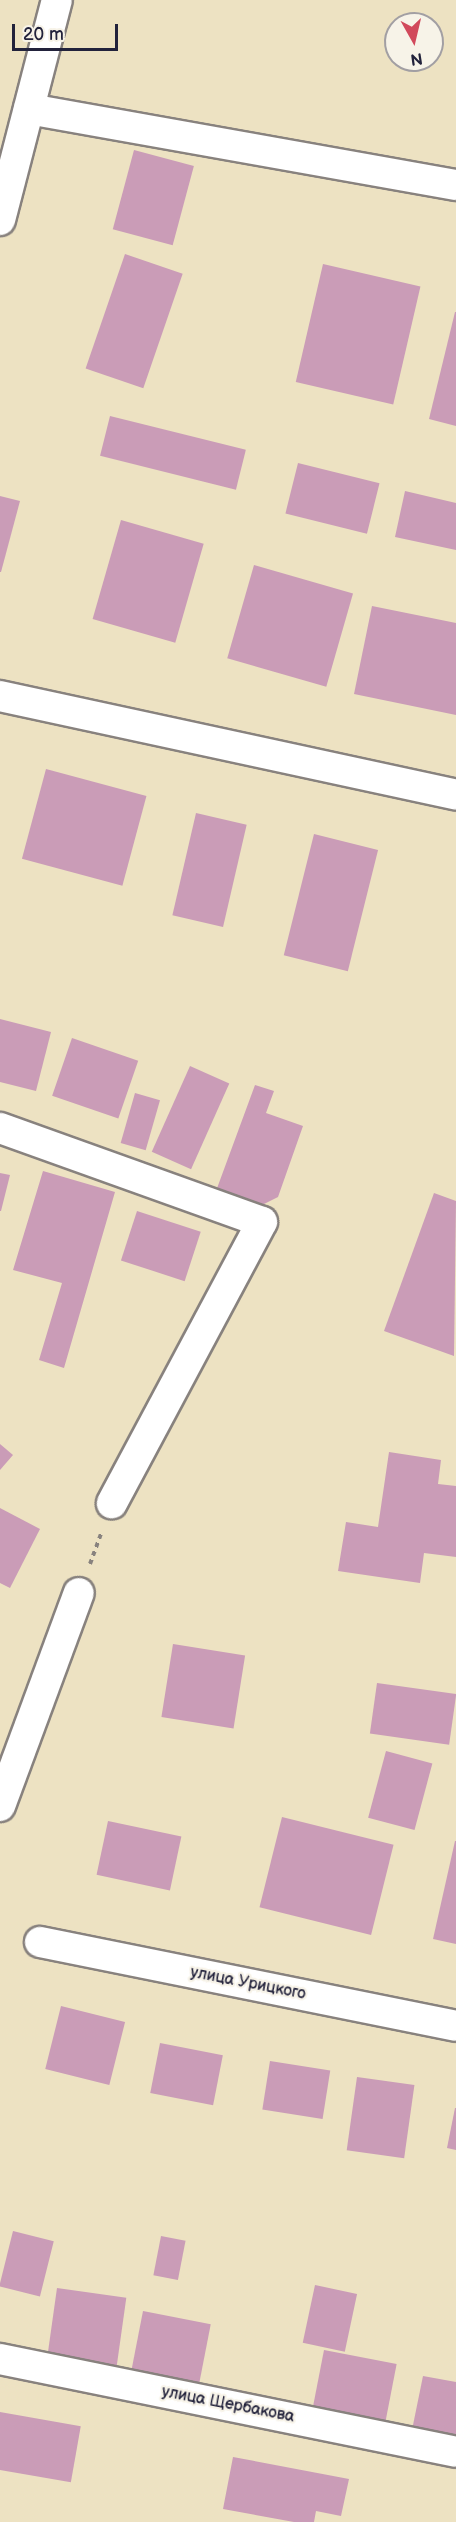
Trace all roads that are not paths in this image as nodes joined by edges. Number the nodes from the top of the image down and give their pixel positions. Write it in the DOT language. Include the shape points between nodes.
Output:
graph roads {
  1 [pos="57,0"];
  2 [pos="29,109"];
  3 [pos="456,185"];
  4 [pos="0,220"];
  5 [pos="0,696"];
  6 [pos="456,795"];
  7 [pos="0,1128"];
  8 [pos="112,1503"];
  9 [pos="79,1593"];
  10 [pos="0,1806"];
  11 [pos="40,1942"];
  12 [pos="456,2026"];
  13 [pos="0,2359"];
  14 [pos="456,2452"];
  1 -- 2 [label="street"];
  2 -- 3 [label="street"];
  2 -- 4 [label="street"];
  5 -- 6 [label="street"];
  7 -- 8 [label="street" via="262,1222"];
  9 -- 10 [label="street"];
  11 -- 12 [label="street, улица Урицкого"];
  13 -- 14 [label="street, улица Щербакова"];
}
